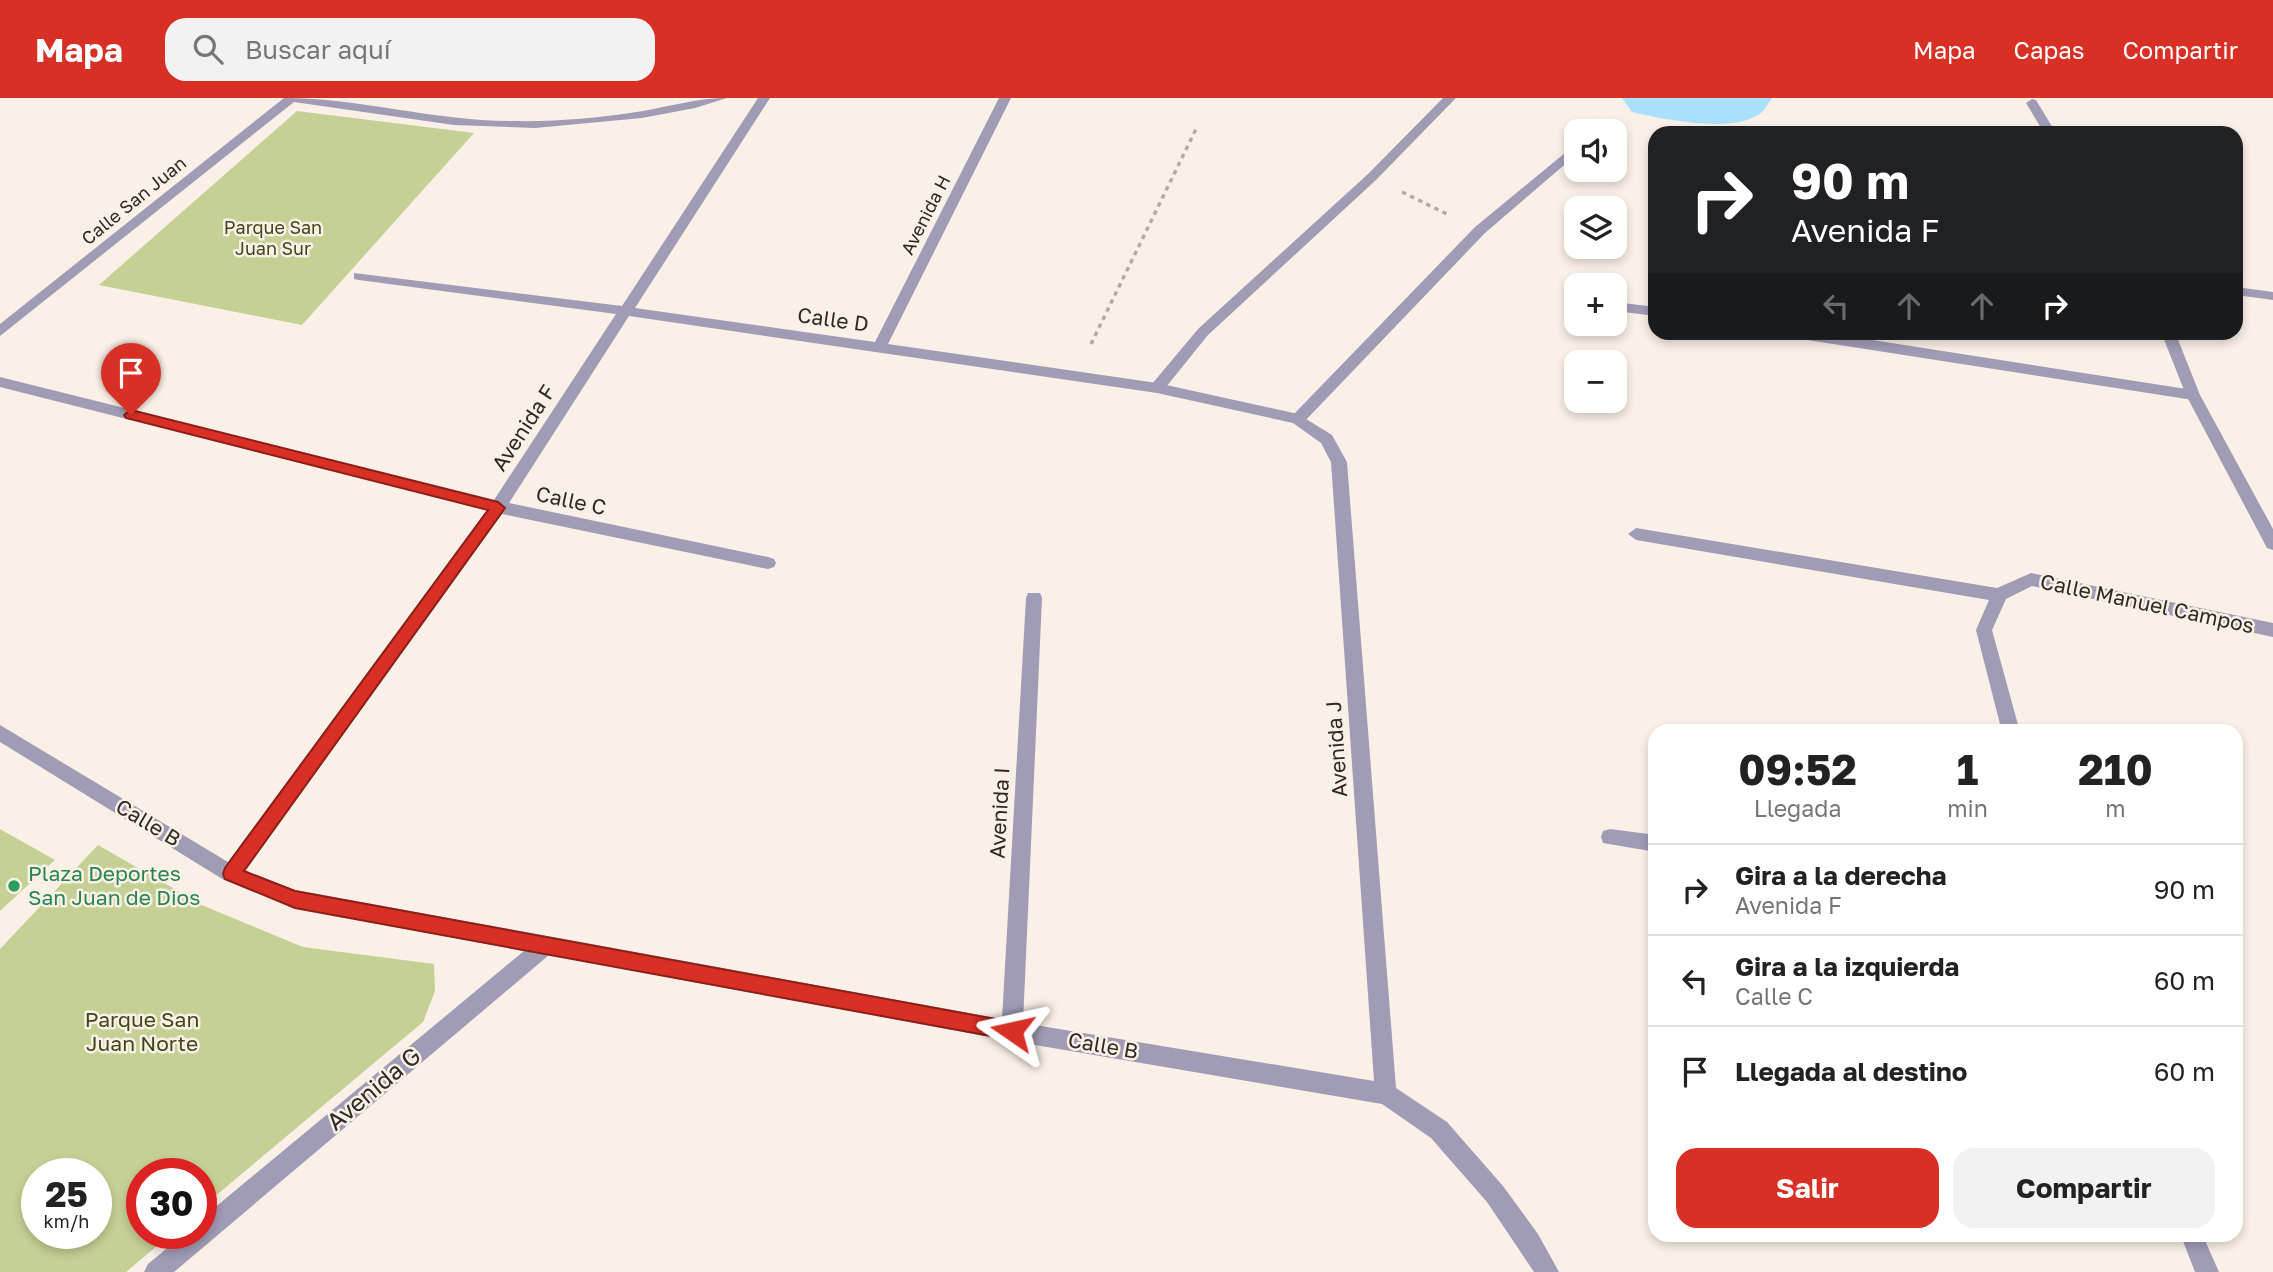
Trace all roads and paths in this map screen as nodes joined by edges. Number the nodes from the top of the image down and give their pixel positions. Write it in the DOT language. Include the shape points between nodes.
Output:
graph roads {
  1 [pos="291,98"];
  2 [pos="721,98"];
  3 [pos="764,98"];
  4 [pos="1005,98"];
  5 [pos="1450,98"];
  6 [pos="2032,103"];
  7 [pos="2046,126"];
  8 [pos="1197,127"];
  9 [pos="1564,158"];
  10 [pos="1372,177"];
  11 [pos="1480,230"];
  12 [pos="359,276"];
  13 [pos="2243,292"];
  14 [pos="2273,296"];
  15 [pos="1627,308"];
  16 [pos="626,311"];
  17 [pos="1648,311"];
  18 [pos="0,331"];
  19 [pos="1839,340"];
  20 [pos="2171,340"];
  21 [pos="879,348"];
  22 [pos="1076,377"];
  23 [pos="0,382"];
  24 [pos="1157,388"];
  25 [pos="2193,395"];
  26 [pos="1298,419"];
  27 [pos="498,508"];
  28 [pos="1636,534"];
  29 [pos="2273,544"];
  30 [pos="768,563"];
  31 [pos="1998,594"];
  32 [pos="1034,598"];
  33 [pos="2273,630"];
  34 [pos="2009,724"];
  35 [pos="0,733"];
  36 [pos="1610,837"];
  37 [pos="1648,843"];
  38 [pos="231,874"];
  39 [pos="547,944"];
  40 [pos="1012,1031"];
  41 [pos="1386,1094"];
  42 [pos="2194,1242"];
  43 [pos="156,1272"];
  44 [pos="1547,1272"];
  45 [pos="2207,1272"];
  1 -- 2 [label="street" via="510,125 608,120"];
  1 -- 18 [label="street, Calle San Juan"];
  3 -- 16 [label="street, Avenida F"];
  4 -- 21 [label="street, Avenida H"];
  5 -- 10 [label="street"];
  6 -- 7 [label="street"];
  8 -- 22 [label="path"];
  9 -- 11 [label="street"];
  10 -- 11 [label="path"];
  10 -- 24 [label="street" via="1203,332"];
  11 -- 26 [label="street"];
  12 -- 16 [label="street, Calle D"];
  13 -- 14 [label="street"];
  15 -- 17 [label="street"];
  16 -- 21 [label="street, Calle D"];
  16 -- 27 [label="street, Avenida F"];
  19 -- 25 [label="street"];
  20 -- 25 [label="street"];
  21 -- 22 [label="street, Calle D"];
  22 -- 24 [label="street, Calle D"];
  23 -- 27 [label="street, Calle C"];
  24 -- 26 [label="street, Calle D"];
  25 -- 29 [label="street"];
  26 -- 41 [label="street, Avenida J" via="1327,439 1339,462"];
  27 -- 30 [label="street, Calle C"];
  27 -- 38 [label="street, Avenida F"];
  28 -- 31 [label="street"];
  31 -- 33 [label="street, Calle Manuel Campos" via="2031,579"];
  31 -- 34 [label="street" via="1984,630"];
  32 -- 40 [label="street, Avenida I"];
  35 -- 38 [label="street, Calle B"];
  36 -- 37 [label="street"];
  38 -- 39 [label="street, Calle B" via="295,900"];
  39 -- 40 [label="street, Calle B"];
  39 -- 43 [label="street, Avenida G"];
  40 -- 41 [label="street, Calle B"];
  41 -- 44 [label="street, Calle B" via="1439,1130 1495,1194"];
  42 -- 45 [label="street"];
}
